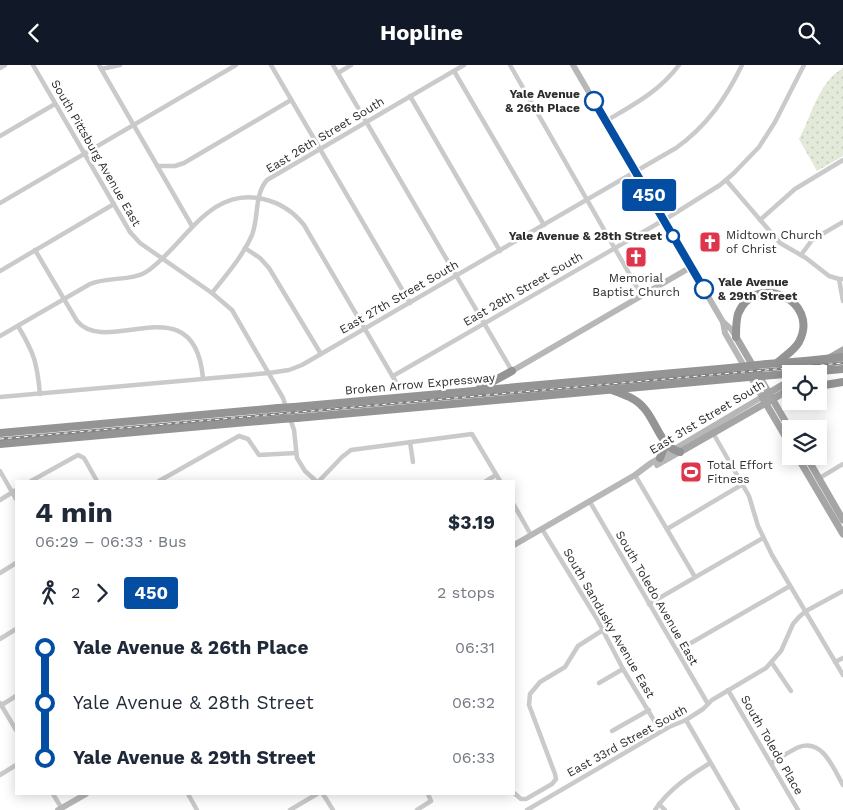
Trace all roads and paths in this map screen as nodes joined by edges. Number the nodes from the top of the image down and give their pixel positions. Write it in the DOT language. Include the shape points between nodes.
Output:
graph roads {
  1 [pos="6,65"];
  2 [pos="33,65"];
  3 [pos="120,65"];
  4 [pos="236,65"];
  5 [pos="271,65"];
  6 [pos="333,65"];
  7 [pos="351,65"];
  8 [pos="464,65"];
  9 [pos="510,65"];
  10 [pos="679,65"];
  11 [pos="742,65"];
  12 [pos="804,65"];
  13 [pos="576,66"];
  14 [pos="100,67"];
  15 [pos="0,68"];
  16 [pos="454,71"];
  17 [pos="338,73"];
  18 [pos="410,96"];
  19 [pos="292,100"];
  20 [pos="56,103"];
  21 [pos="606,121"];
  22 [pos="366,122"];
  23 [pos="134,125"];
  24 [pos="0,136"];
  25 [pos="320,149"];
  26 [pos="85,153"];
  27 [pos="843,161"];
  28 [pos="158,166"];
  29 [pos="636,172"];
  30 [pos="726,180"];
  31 [pos="259,198"];
  32 [pos="587,200"];
  33 [pos="0,203"];
  34 [pos="114,204"];
  35 [pos="663,220"];
  36 [pos="760,220"];
  37 [pos="843,222"];
  38 [pos="544,225"];
  39 [pos="192,226"];
  40 [pos="246,248"];
  41 [pos="614,248"];
  42 [pos="36,250"];
  43 [pos="500,251"];
  44 [pos="801,255"];
  45 [pos="161,258"];
  46 [pos="691,267"];
  47 [pos="0,271"];
  48 [pos="456,276"];
  49 [pos="841,279"];
  50 [pos="212,293"];
  51 [pos="642,296"];
  52 [pos="64,299"];
  53 [pos="843,301"];
  54 [pos="410,303"];
  55 [pos="723,322"];
  56 [pos="484,323"];
  57 [pos="18,326"];
  58 [pos="365,329"];
  59 [pos="0,336"];
  60 [pos="736,337"];
  61 [pos="843,350"];
  62 [pos="321,354"];
  63 [pos="843,357"];
  64 [pos="777,363"];
  65 [pos="817,365"];
  66 [pos="827,367"];
  67 [pos="843,369"];
  68 [pos="512,371"];
  69 [pos="269,373"];
  70 [pos="393,376"];
  71 [pos="203,378"];
  72 [pos="843,383"];
  73 [pos="827,385"];
  74 [pos="782,387"];
  75 [pos="400,389"];
  76 [pos="477,390"];
  77 [pos="612,390"];
  78 [pos="40,393"];
  79 [pos="782,393"];
  80 [pos="0,397"];
  81 [pos="767,398"];
  82 [pos="783,420"];
  83 [pos="782,428"];
  84 [pos="0,433"];
  85 [pos="713,433"];
  86 [pos="665,441"];
  87 [pos="410,442"];
  88 [pos="0,445"];
  89 [pos="676,451"];
  90 [pos="296,453"];
  91 [pos="660,458"];
  92 [pos="413,462"];
  93 [pos="843,464"];
  94 [pos="804,465"];
  95 [pos="809,465"];
  96 [pos="0,471"];
  97 [pos="496,475"];
  98 [pos="635,475"];
  99 [pos="33,480"];
  100 [pos="96,480"];
  101 [pos="161,480"];
  102 [pos="317,480"];
  103 [pos="319,480"];
  104 [pos="488,480"];
  105 [pos="499,480"];
  106 [pos="815,480"];
  107 [pos="743,485"];
  108 [pos="14,491"];
  109 [pos="0,500"];
  110 [pos="590,502"];
  111 [pos="515,507"];
  112 [pos="843,520"];
  113 [pos="542,529"];
  114 [pos="667,529"];
  115 [pos="843,534"];
  116 [pos="531,535"];
  117 [pos="763,538"];
  118 [pos="515,544"];
  119 [pos="15,564"];
  120 [pos="0,573"];
  121 [pos="695,577"];
  122 [pos="790,586"];
  123 [pos="843,591"];
  124 [pos="649,604"];
  125 [pos="806,611"];
  126 [pos="15,630"];
  127 [pos="603,630"];
  128 [pos="0,639"];
  129 [pos="677,651"];
  130 [pos="843,658"];
  131 [pos="835,662"];
  132 [pos="772,663"];
  133 [pos="623,669"];
  134 [pos="843,675"];
  135 [pos="599,683"];
  136 [pos="728,690"];
  137 [pos="790,691"];
  138 [pos="15,698"];
  139 [pos="708,704"];
  140 [pos="0,705"];
  141 [pos="648,710"];
  142 [pos="686,720"];
  143 [pos="658,727"];
  144 [pos="15,728"];
  145 [pos="612,731"];
  146 [pos="710,763"];
  147 [pos="771,763"];
  148 [pos="15,766"];
  149 [pos="0,775"];
  150 [pos="843,785"];
  151 [pos="515,794"];
  152 [pos="54,795"];
  153 [pos="84,795"];
  154 [pos="189,795"];
  155 [pos="315,795"];
  156 [pos="324,795"];
  157 [pos="429,795"];
  158 [pos="659,804"];
  159 [pos="61,809"];
  160 [pos="198,810"];
  161 [pos="290,810"];
  162 [pos="333,810"];
  163 [pos="417,810"];
  164 [pos="527,810"];
  165 [pos="654,810"];
  166 [pos="665,810"];
  167 [pos="738,810"];
  168 [pos="798,810"];
  1 -- 15 [label="street"];
  2 -- 20 [label="street, South Pittsburg Avenue East"];
  3 -- 14 [label="street"];
  4 -- 23 [label="street"];
  5 -- 19 [label="street"];
  6 -- 17 [label="street"];
  7 -- 17 [label="street"];
  8 -- 16 [label="street, East 26th Street South"];
  9 -- 32 [label="street"];
  10 -- 21 [label="street" via="656,90"];
  11 -- 29 [label="street, East 27th Street South" via="729,92 709,120 684,143"];
  12 -- 30 [label="street, East 28th Street South" via="768,134"];
  13 -- 21 [label="main road"];
  14 -- 23 [label="street"];
  16 -- 18 [label="street, East 26th Street South"];
  16 -- 38 [label="street"];
  17 -- 22 [label="street"];
  18 -- 22 [label="street, East 26th Street South"];
  18 -- 43 [label="street"];
  19 -- 25 [label="street"];
  19 -- 28 [label="street" via="184,163"];
  20 -- 24 [label="street"];
  20 -- 26 [label="street, South Pittsburg Avenue East"];
  21 -- 29 [label="main road"];
  22 -- 25 [label="street, East 26th Street South"];
  22 -- 48 [label="street"];
  23 -- 26 [label="street"];
  23 -- 28 [label="street"];
  25 -- 31 [label="street, East 26th Street South" via="267,180"];
  25 -- 54 [label="street"];
  26 -- 33 [label="street"];
  26 -- 34 [label="street, South Pittsburg Avenue East"];
  27 -- 36 [label="street" via="795,189"];
  28 -- 39 [label="street"];
  29 -- 32 [label="street, East 27th Street South"];
  29 -- 35 [label="main road"];
  30 -- 35 [label="street, East 28th Street South"];
  30 -- 36 [label="street"];
  31 -- 39 [label="street" via="239,198 223,203"];
  31 -- 40 [label="street" via="254,230"];
  31 -- 58 [label="street" via="282,205 304,225"];
  32 -- 38 [label="street, East 27th Street South"];
  32 -- 41 [label="street"];
  34 -- 42 [label="street"];
  34 -- 45 [label="street, South Pittsburg Avenue East" via="134,237"];
  35 -- 41 [label="street, East 28th Street South"];
  35 -- 46 [label="main road"];
  36 -- 44 [label="street" via="780,243"];
  37 -- 44 [label="street" via="812,240"];
  38 -- 43 [label="street, East 27th Street South"];
  39 -- 45 [label="street"];
  40 -- 50 [label="street"];
  40 -- 62 [label="street" via="269,268"];
  41 -- 51 [label="street"];
  41 -- 56 [label="street, East 28th Street South"];
  42 -- 47 [label="street"];
  42 -- 52 [label="street"];
  43 -- 48 [label="street, East 27th Street South"];
  44 -- 49 [label="street" via="829,276"];
  45 -- 50 [label="street, South Pittsburg Avenue East"];
  45 -- 52 [label="street" via="142,274 97,281"];
  46 -- 51 [label="main road"];
  46 -- 55 [label="main road"];
  48 -- 54 [label="street, East 27th Street South"];
  48 -- 56 [label="street"];
  49 -- 53 [label="street"];
  50 -- 69 [label="street, South Pittsburg Avenue East" via="234,314"];
  51 -- 68 [label="main road"];
  52 -- 57 [label="street"];
  52 -- 71 [label="street" via="80,324 92,331 154,327 176,331 189,339 196,350"];
  54 -- 58 [label="street, East 27th Street South"];
  55 -- 60 [label="main road"];
  55 -- 81 [label="main road" via="724,333"];
  56 -- 68 [label="street"];
  56 -- 70 [label="street, East 28th Street South"];
  57 -- 59 [label="street"];
  57 -- 78 [label="street" via="34,355"];
  58 -- 62 [label="street, East 27th Street South"];
  58 -- 70 [label="street"];
  60 -- 64 [label="highway" via="739,313 749,299 768,292 788,298 801,315 803,330 797,345"];
  60 -- 81 [label="main road"];
  61 -- 65 [label="main road"];
  62 -- 69 [label="street, East 27th Street South" via="289,370"];
  63 -- 64 [label="highway, Broken Arrow Expressway, bridge"];
  63 -- 66 [label="main road"];
  64 -- 76 [label="highway, Broken Arrow Expressway, bridge"];
  67 -- 77 [label="highway, Broken Arrow Expressway, bridge"];
  68 -- 76 [label="highway"];
  69 -- 71 [label="street, East 27th Street South"];
  69 -- 90 [label="street, South Pittsburg Avenue East" via="283,398 294,430"];
  70 -- 75 [label="street"];
  71 -- 78 [label="street, East 27th Street South"];
  72 -- 73 [label="highway"];
  74 -- 81 [label="main road, East 31st Street South"];
  76 -- 84 [label="highway, Broken Arrow Expressway, bridge"];
  77 -- 86 [label="highway" via="644,407"];
  77 -- 88 [label="highway, Broken Arrow Expressway, bridge"];
  78 -- 80 [label="street, East 27th Street South"];
  79 -- 81 [label="main road, East 31st Street South"];
  81 -- 82 [label="main road"];
  81 -- 83 [label="main road"];
  81 -- 85 [label="main road, East 31st Street South"];
  81 -- 89 [label="main road, East 31st Street South"];
  85 -- 89 [label="main road, East 31st Street South"];
  85 -- 107 [label="street"];
  86 -- 89 [label="highway"];
  86 -- 91 [label="highway"];
  87 -- 92 [label="street"];
  87 -- 97 [label="street" via="472,434"];
  87 -- 103 [label="street" via="351,451"];
  89 -- 91 [label="main road, East 31st Street South"];
  89 -- 98 [label="main road, East 31st Street South"];
  90 -- 101 [label="street" via="259,455 248,439 239,436"];
  90 -- 102 [label="street, South Pittsburg Avenue East" via="305,471"];
  91 -- 98 [label="main road, East 31st Street South"];
  93 -- 106 [label="street"];
  94 -- 106 [label="main road"];
  95 -- 106 [label="main road"];
  96 -- 108 [label="street"];
  97 -- 104 [label="street"];
  97 -- 105 [label="street"];
  98 -- 110 [label="main road, East 31st Street South"];
  98 -- 114 [label="street"];
  99 -- 100 [label="street" via="78,455 84,458"];
  106 -- 112 [label="main road"];
  106 -- 115 [label="main road"];
  107 -- 114 [label="street"];
  107 -- 117 [label="street" via="751,499"];
  108 -- 109 [label="street"];
  110 -- 113 [label="main road, East 31st Street South"];
  110 -- 124 [label="street, South Toledo Avenue East"];
  111 -- 116 [label="street"];
  113 -- 116 [label="main road, East 31st Street South"];
  113 -- 127 [label="street, South Sandusky Avenue East"];
  114 -- 121 [label="street"];
  116 -- 118 [label="main road, East 31st Street South"];
  117 -- 121 [label="street"];
  117 -- 122 [label="street"];
  119 -- 120 [label="street"];
  121 -- 124 [label="street"];
  122 -- 125 [label="street"];
  122 -- 129 [label="street"];
  123 -- 125 [label="street, East 33rd Street South"];
  124 -- 129 [label="street, South Toledo Avenue East"];
  125 -- 131 [label="street"];
  125 -- 132 [label="street, East 33rd Street South" via="793,624 786,643"];
  126 -- 128 [label="street"];
  127 -- 133 [label="street, South Sandusky Avenue East"];
  127 -- 151 [label="street" via="578,646 565,667 540,682 530,694 529,705 556,777 552,784 524,799"];
  129 -- 139 [label="street, South Toledo Avenue East"];
  130 -- 131 [label="street"];
  131 -- 134 [label="street"];
  132 -- 136 [label="street, East 33rd Street South"];
  132 -- 137 [label="street"];
  133 -- 135 [label="street"];
  133 -- 141 [label="street, South Sandusky Avenue East"];
  136 -- 139 [label="street, East 33rd Street South"];
  136 -- 147 [label="street, South Toledo Place"];
  138 -- 140 [label="street"];
  139 -- 142 [label="street, East 33rd Street South"];
  140 -- 144 [label="street"];
  141 -- 143 [label="street, South Sandusky Avenue East"];
  141 -- 145 [label="street"];
  142 -- 146 [label="street"];
  142 -- 164 [label="street, East 33rd Street South"];
  146 -- 158 [label="street" via="681,782"];
  146 -- 167 [label="street"];
  147 -- 150 [label="street" via="807,745 823,752"];
  147 -- 168 [label="street, South Toledo Place"];
  148 -- 149 [label="street"];
  152 -- 159 [label="street"];
  153 -- 159 [label="main road"];
  154 -- 160 [label="street"];
  155 -- 161 [label="street"];
  156 -- 162 [label="street"];
  157 -- 163 [label="street" via="432,801"];
  158 -- 165 [label="street"];
  158 -- 166 [label="street"];
}
